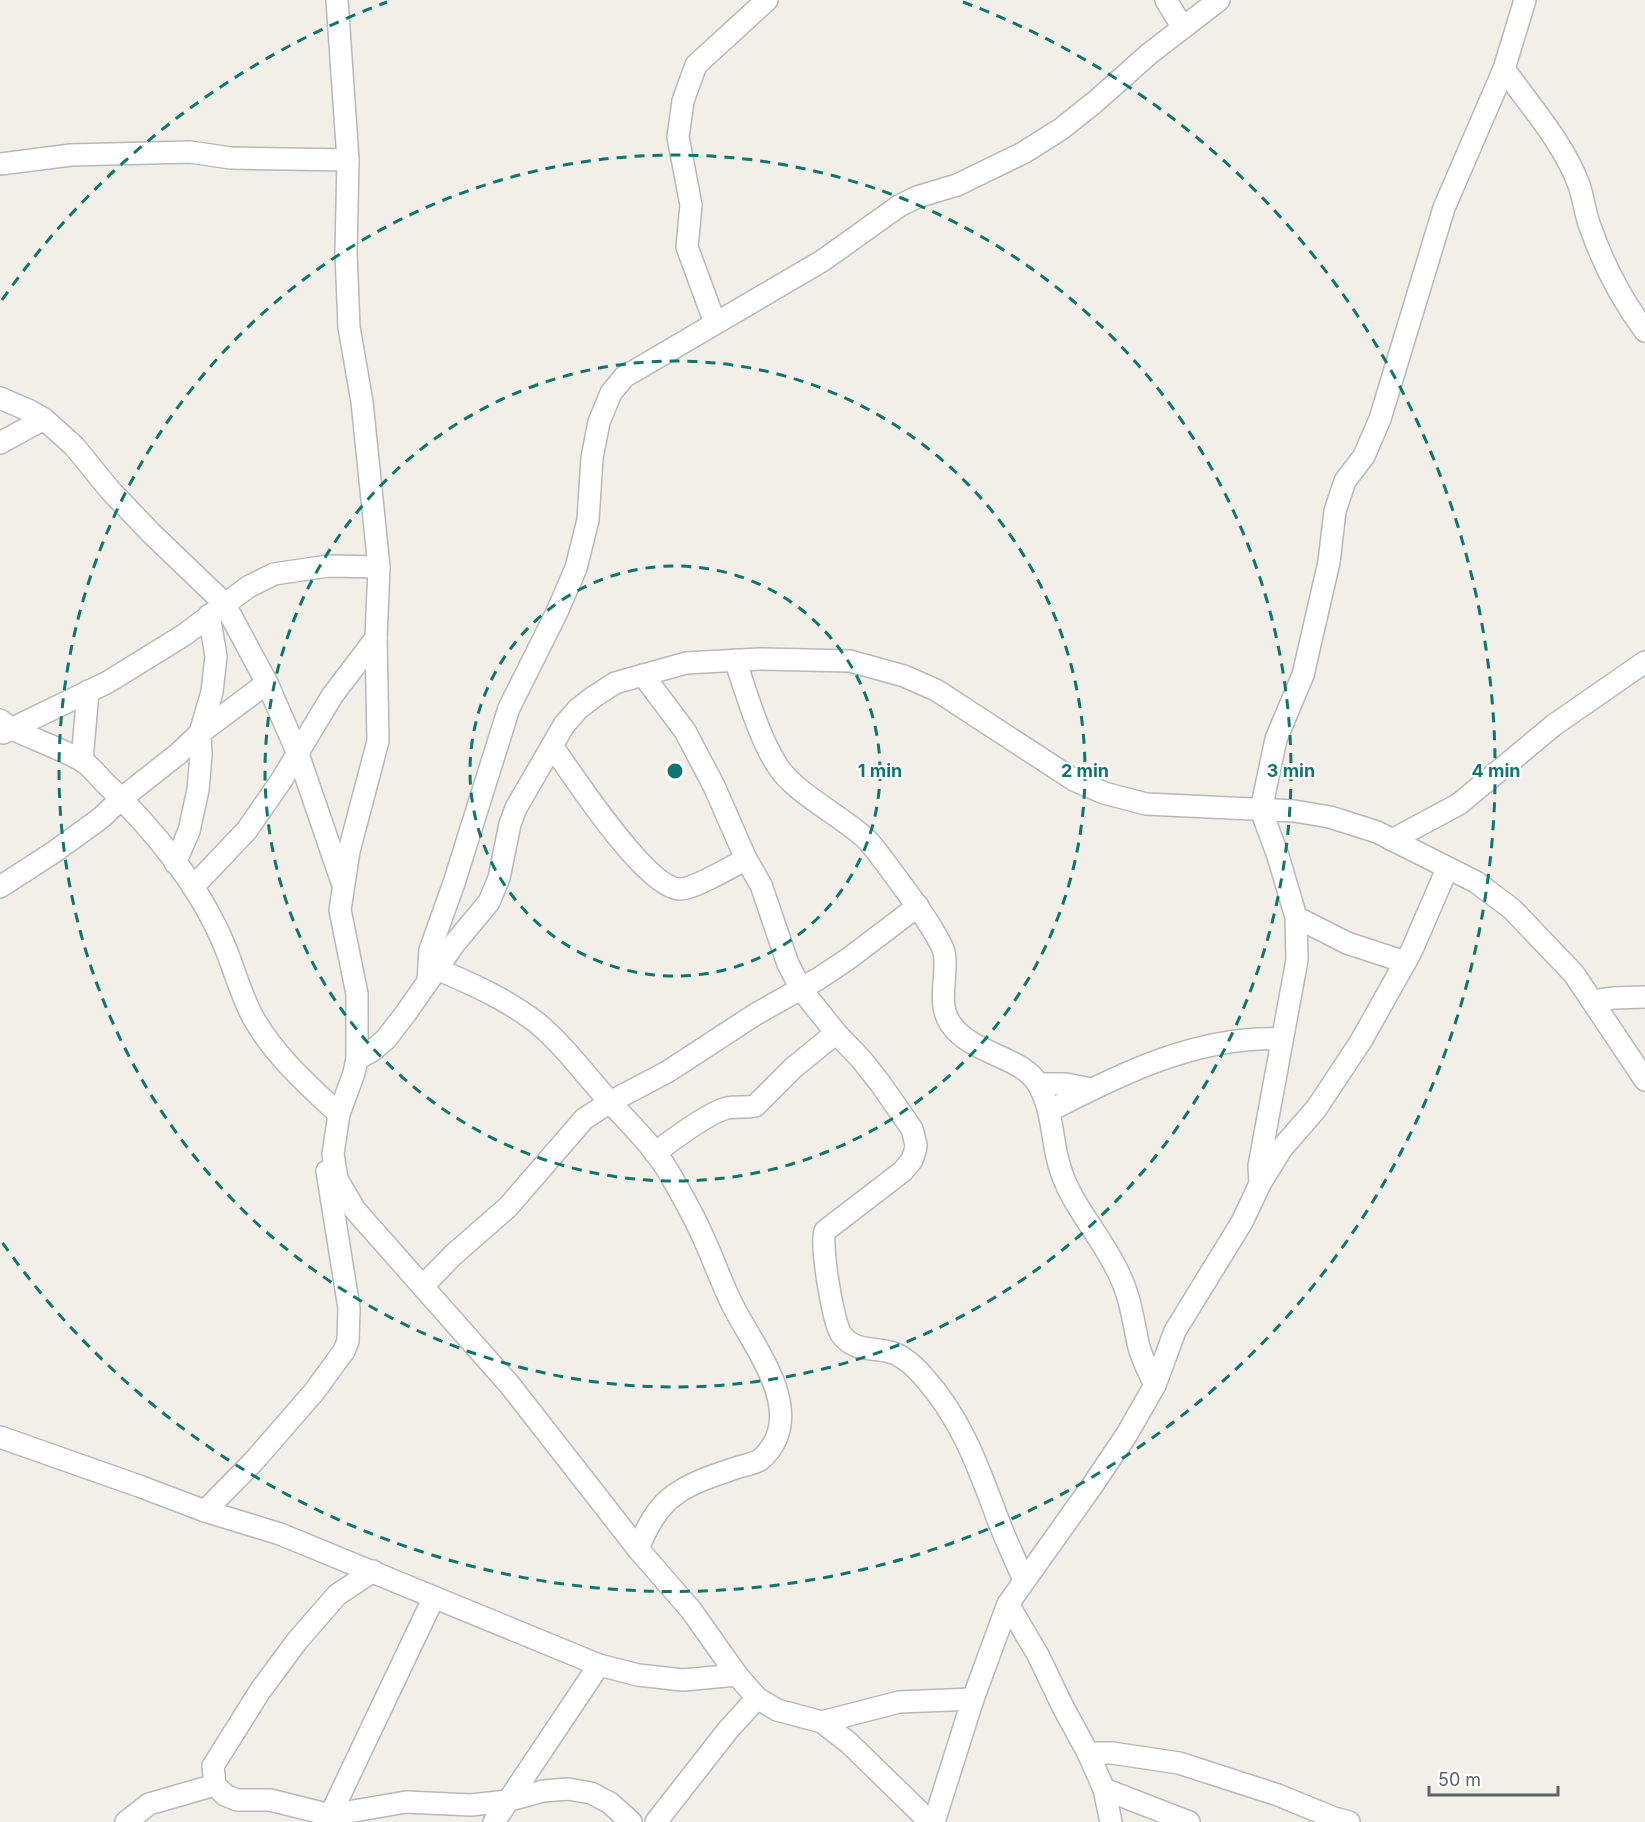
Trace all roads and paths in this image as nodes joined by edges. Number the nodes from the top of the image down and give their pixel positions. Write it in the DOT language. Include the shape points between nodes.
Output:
graph roads {
  1 [pos="337,0"];
  2 [pos="767,0"];
  3 [pos="1166,0"];
  4 [pos="1219,0"];
  5 [pos="1525,0"];
  6 [pos="1183,28"];
  7 [pos="1504,69"];
  8 [pos="348,160"];
  9 [pos="0,164"];
  10 [pos="715,323"];
  11 [pos="1645,331"];
  12 [pos="0,398"];
  13 [pos="44,419"];
  14 [pos="0,443"];
  15 [pos="379,567"];
  16 [pos="216,609"];
  17 [pos="376,638"];
  18 [pos="735,660"];
  19 [pos="1645,662"];
  20 [pos="643,675"];
  21 [pos="267,683"];
  22 [pos="88,691"];
  23 [pos="3,728"];
  24 [pos="200,733"];
  25 [pos="552,746"];
  26 [pos="298,754"];
  27 [pos="82,761"];
  28 [pos="122,798"];
  29 [pos="1261,810"];
  30 [pos="1392,840"];
  31 [pos="746,859"];
  32 [pos="175,863"];
  33 [pos="1447,869"];
  34 [pos="343,885"];
  35 [pos="0,887"];
  36 [pos="193,887"];
  37 [pos="918,906"];
  38 [pos="1296,917"];
  39 [pos="1405,962"];
  40 [pos="432,976"];
  41 [pos="801,989"];
  42 [pos="1645,997"];
  43 [pos="1593,1001"];
  44 [pos="836,1033"];
  45 [pos="1282,1039"];
  46 [pos="357,1059"];
  47 [pos="1645,1080"];
  48 [pos="1038,1084"];
  49 [pos="1091,1089"];
  50 [pos="610,1102"];
  51 [pos="1049,1111"];
  52 [pos="339,1113"];
  53 [pos="655,1153"];
  54 [pos="333,1154"];
  55 [pos="1260,1184"];
  56 [pos="423,1286"];
  57 [pos="1155,1385"];
  58 [pos="0,1437"];
  59 [pos="205,1511"];
  60 [pos="638,1549"];
  61 [pos="373,1571"];
  62 [pos="1024,1580"];
  63 [pos="434,1597"];
  64 [pos="1008,1604"];
  65 [pos="599,1665"];
  66 [pos="737,1675"];
  67 [pos="757,1698"];
  68 [pos="973,1699"];
  69 [pos="822,1722"];
  70 [pos="1088,1753"];
  71 [pos="215,1785"];
  72 [pos="1104,1789"];
  73 [pos="507,1801"];
  74 [pos="329,1819"];
  75 [pos="126,1822"];
  76 [pos="494,1822"];
  77 [pos="631,1822"];
  78 [pos="656,1822"];
  79 [pos="932,1822"];
  80 [pos="1111,1822"];
  81 [pos="1190,1822"];
  82 [pos="1349,1822"];
  1 -- 8 [label="street"];
  2 -- 10 [label="street" via="696,65 683,101 678,137 691,205 687,247"];
  3 -- 6 [label="street"];
  4 -- 6 [label="street"];
  5 -- 7 [label="street"];
  6 -- 10 [label="street" via="1087,109 1023,153 957,185 899,206 822,261"];
  7 -- 11 [label="street" via="1560,146 1579,185 1603,261"];
  7 -- 29 [label="street" via="1444,208 1380,419 1364,456 1345,481 1335,510 1329,562 1303,675 1276,739"];
  8 -- 9 [label="street" via="231,158 190,152 71,155"];
  8 -- 15 [label="street" via="349,327 362,402"];
  10 -- 40 [label="street" via="624,377 611,393 599,422 588,520 576,568 509,708 430,950"];
  12 -- 13 [label="street"];
  13 -- 14 [label="street"];
  13 -- 16 [label="street" via="74,447"];
  15 -- 16 [label="street" via="328,566 274,574"];
  15 -- 17 [label="street"];
  16 -- 21 [label="street"];
  16 -- 22 [label="street" via="184,635"];
  16 -- 24 [label="street" via="212,692"];
  17 -- 26 [label="street" via="332,696"];
  17 -- 34 [label="street" via="378,741"];
  18 -- 20 [label="street" via="686,663"];
  18 -- 29 [label="street" via="850,661 904,676 936,690 1074,780 1104,793 1146,804"];
  18 -- 37 [label="street" via="777,766 789,780 866,838"];
  19 -- 30 [label="street" via="1554,725 1459,804"];
  20 -- 25 [label="street" via="615,683 592,698 564,725"];
  20 -- 31 [label="street" via="685,730"];
  21 -- 24 [label="street"];
  21 -- 26 [label="street"];
  22 -- 23 [label="street"];
  22 -- 27 [label="street"];
  23 -- 27 [label="street"];
  24 -- 28 [label="street"];
  24 -- 32 [label="street" via="198,790 189,831"];
  25 -- 31 [label="street" via="617,838 668,886 687,888"];
  25 -- 40 [label="street" via="516,808 494,892"];
  26 -- 34 [label="street"];
  26 -- 36 [label="street" via="247,830"];
  27 -- 28 [label="street"];
  28 -- 32 [label="street"];
  28 -- 35 [label="street" via="92,825"];
  29 -- 30 [label="street" via="1330,817"];
  29 -- 38 [label="street"];
  30 -- 33 [label="street"];
  31 -- 41 [label="street" via="761,885 788,964"];
  32 -- 36 [label="street"];
  33 -- 39 [label="street"];
  33 -- 43 [label="street" via="1476,882 1512,909 1574,974"];
  34 -- 46 [label="street" via="340,910 357,994"];
  36 -- 52 [label="street" via="225,946 255,1020 279,1054"];
  37 -- 41 [label="street"];
  37 -- 48 [label="street" via="944,951 942,986 949,1022 970,1043 1028,1073"];
  38 -- 39 [label="street" via="1347,943"];
  38 -- 45 [label="street" via="1297,960"];
  39 -- 55 [label="street" via="1361,1041"];
  40 -- 46 [label="street" via="386,1039"];
  40 -- 50 [label="street" via="484,989 509,1003 537,1023"];
  41 -- 44 [label="street"];
  41 -- 50 [label="street" via="667,1072"];
  42 -- 43 [label="street"];
  43 -- 47 [label="street"];
  44 -- 53 [label="street" via="755,1106 720,1111"];
  44 -- 62 [label="street" via="902,1114 916,1145 912,1160 903,1171 825,1231 824,1252 837,1325 842,1336 854,1346 894,1353 905,1360 944,1403 964,1433"];
  45 -- 49 [label="street" via="1226,1041 1172,1057"];
  45 -- 55 [label="street" via="1259,1166"];
  46 -- 52 [label="street"];
  48 -- 49 [label="street"];
  48 -- 51 [label="street"];
  49 -- 51 [label="street"];
  50 -- 53 [label="street"];
  50 -- 56 [label="street" via="584,1119 508,1207"];
  51 -- 57 [label="street" via="1061,1173 1120,1275 1135,1319 1138,1345"];
  52 -- 54 [label="street"];
  53 -- 60 [label="street" via="686,1201 733,1305 773,1377 778,1390 780,1424 777,1438 762,1458 698,1483 662,1505"];
  54 -- 56 [label="street" via="337,1179 355,1210"];
  54 -- 59 [label="street" via="327,1170 349,1308 348,1341 314,1392"];
  55 -- 57 [label="street" via="1242,1222 1175,1331"];
  56 -- 60 [label="street" via="509,1384"];
  57 -- 62 [label="street" via="1092,1486"];
  58 -- 59 [label="street"];
  59 -- 61 [label="street" via="280,1534"];
  60 -- 66 [label="street" via="691,1610"];
  61 -- 63 [label="street"];
  61 -- 71 [label="street" via="338,1594 260,1691 213,1766"];
  62 -- 64 [label="street"];
  63 -- 65 [label="street"];
  63 -- 74 [label="street"];
  64 -- 68 [label="street"];
  64 -- 70 [label="street"];
  65 -- 66 [label="street" via="683,1680"];
  65 -- 73 [label="street"];
  66 -- 67 [label="street"];
  67 -- 69 [label="street" via="777,1710"];
  67 -- 78 [label="street"];
  68 -- 69 [label="street" via="899,1702"];
  68 -- 79 [label="street"];
  69 -- 79 [label="street"];
  70 -- 72 [label="street"];
  70 -- 82 [label="street" via="1179,1763"];
  71 -- 74 [label="street" via="237,1800 270,1800"];
  71 -- 75 [label="street" via="149,1804"];
  72 -- 80 [label="street"];
  72 -- 81 [label="street"];
  73 -- 74 [label="street" via="471,1805 406,1802"];
  73 -- 76 [label="street"];
  73 -- 77 [label="street" via="568,1789 591,1793 610,1803"];
}
